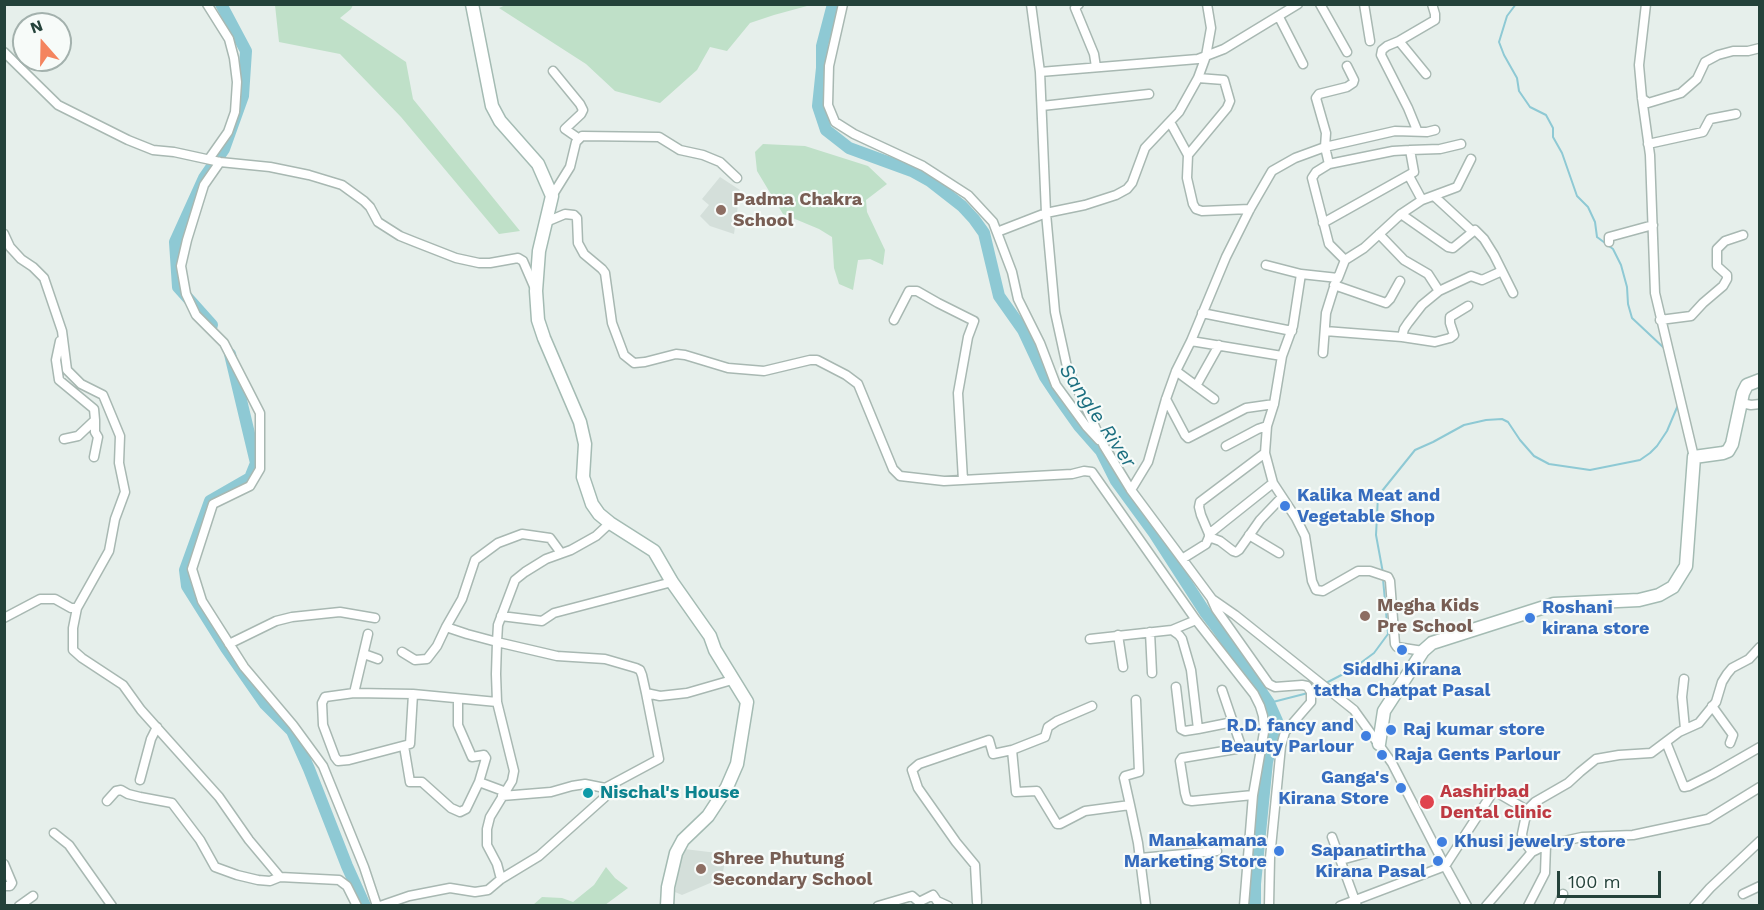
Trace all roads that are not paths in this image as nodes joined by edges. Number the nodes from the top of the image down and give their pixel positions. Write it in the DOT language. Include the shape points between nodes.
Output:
graph roads {
  1 [pos="207,4"];
  2 [pos="472,4"];
  3 [pos="843,4"];
  4 [pos="1030,4"];
  5 [pos="1079,4"];
  6 [pos="1207,4"];
  7 [pos="1298,4"];
  8 [pos="1320,4"];
  9 [pos="1364,4"];
  10 [pos="1432,4"];
  11 [pos="1646,4"];
  12 [pos="1279,17"];
  13 [pos="1370,41"];
  14 [pos="1400,41"];
  15 [pos="1760,48"];
  16 [pos="4,52"];
  17 [pos="1347,52"];
  18 [pos="1206,56"];
  19 [pos="1303,64"];
  20 [pos="1347,66"];
  21 [pos="1096,67"];
  22 [pos="553,71"];
  23 [pos="1040,72"];
  24 [pos="1426,74"];
  25 [pos="1198,78"];
  26 [pos="1149,94"];
  27 [pos="1642,98"];
  28 [pos="1042,106"];
  29 [pos="1736,114"];
  30 [pos="1170,122"];
  31 [pos="1417,130"];
  32 [pos="1435,130"];
  33 [pos="578,138"];
  34 [pos="1461,144"];
  35 [pos="1648,144"];
  36 [pos="1325,147"];
  37 [pos="1410,150"];
  38 [pos="1188,155"];
  39 [pos="1471,159"];
  40 [pos="215,161"];
  41 [pos="1329,164"];
  42 [pos="1409,176"];
  43 [pos="737,178"];
  44 [pos="552,196"];
  45 [pos="1434,196"];
  46 [pos="1422,200"];
  47 [pos="1250,209"];
  48 [pos="1046,213"];
  49 [pos="1401,214"];
  50 [pos="546,222"];
  51 [pos="1323,224"];
  52 [pos="1653,225"];
  53 [pos="1472,231"];
  54 [pos="997,232"];
  55 [pos="4,234"];
  56 [pos="1379,234"];
  57 [pos="1743,235"];
  58 [pos="1609,242"];
  59 [pos="1345,260"];
  60 [pos="1266,265"];
  61 [pos="1502,271"];
  62 [pos="1301,274"];
  63 [pos="1400,280"];
  64 [pos="1336,281"];
  65 [pos="536,291"];
  66 [pos="1439,291"];
  67 [pos="1513,293"];
  68 [pos="1468,306"];
  69 [pos="1202,313"];
  70 [pos="894,320"];
  71 [pos="1660,320"];
  72 [pos="1292,331"];
  73 [pos="1325,331"];
  74 [pos="62,332"];
  75 [pos="1402,337"];
  76 [pos="1191,340"];
  77 [pos="1219,345"];
  78 [pos="1323,353"];
  79 [pos="1282,356"];
  80 [pos="1176,371"];
  81 [pos="1760,380"];
  82 [pos="1196,386"];
  83 [pos="1166,399"];
  84 [pos="1214,399"];
  85 [pos="1741,403"];
  86 [pos="1274,404"];
  87 [pos="1760,404"];
  88 [pos="95,420"];
  89 [pos="1267,426"];
  90 [pos="64,439"];
  91 [pos="1104,446"];
  92 [pos="1226,446"];
  93 [pos="1265,453"];
  94 [pos="93,457"];
  95 [pos="1694,457"];
  96 [pos="963,480"];
  97 [pos="1273,483"];
  98 [pos="1131,490"];
  99 [pos="1282,497"];
  100 [pos="610,523"];
  101 [pos="1209,535"];
  102 [pos="1250,535"];
  103 [pos="561,553"];
  104 [pos="1279,553"];
  105 [pos="1182,559"];
  106 [pos="672,582"];
  107 [pos="1212,599"];
  108 [pos="77,608"];
  109 [pos="501,616"];
  110 [pos="4,618"];
  111 [pos="375,618"];
  112 [pos="1196,620"];
  113 [pos="446,627"];
  114 [pos="1172,630"];
  115 [pos="1150,632"];
  116 [pos="368,634"];
  117 [pos="1118,635"];
  118 [pos="1090,639"];
  119 [pos="497,642"];
  120 [pos="229,644"];
  121 [pos="1760,648"];
  122 [pos="1423,651"];
  123 [pos="402,652"];
  124 [pos="364,654"];
  125 [pos="378,659"];
  126 [pos="1123,667"];
  127 [pos="1152,673"];
  128 [pos="1684,679"];
  129 [pos="732,680"];
  130 [pos="1176,687"];
  131 [pos="1222,690"];
  132 [pos="354,693"];
  133 [pos="646,693"];
  134 [pos="413,694"];
  135 [pos="459,699"];
  136 [pos="1136,700"];
  137 [pos="497,702"];
  138 [pos="1092,706"];
  139 [pos="1712,706"];
  140 [pos="1233,722"];
  141 [pos="157,727"];
  142 [pos="1198,729"];
  143 [pos="1684,729"];
  144 [pos="1666,742"];
  145 [pos="1730,743"];
  146 [pos="1379,744"];
  147 [pos="404,746"];
  148 [pos="1760,747"];
  149 [pos="1012,750"];
  150 [pos="140,780"];
  151 [pos="479,782"];
  152 [pos="1760,787"];
  153 [pos="605,788"];
  154 [pos="504,794"];
  155 [pos="1253,795"];
  156 [pos="107,801"];
  157 [pos="1130,805"];
  158 [pos="1527,810"];
  159 [pos="54,833"];
  160 [pos="1332,837"];
  161 [pos="1758,844"];
  162 [pos="1546,845"];
  163 [pos="1381,849"];
  164 [pos="1217,851"];
  165 [pos="1532,852"];
  166 [pos="1140,858"];
  167 [pos="1341,860"];
  168 [pos="4,864"];
  169 [pos="1445,866"];
  170 [pos="280,877"];
  171 [pos="501,879"];
  172 [pos="4,886"];
  173 [pos="1760,886"];
  174 [pos="1563,894"];
  175 [pos="1743,894"];
  176 [pos="33,896"];
  177 [pos="976,902"];
  178 [pos="1357,903"];
  179 [pos="18,906"];
  180 [pos="112,906"];
  181 [pos="357,906"];
  182 [pos="378,906"];
  183 [pos="666,906"];
  184 [pos="878,906"];
  185 [pos="948,906"];
  186 [pos="1146,906"];
  187 [pos="1244,906"];
  188 [pos="1269,906"];
  189 [pos="1340,906"];
  190 [pos="1467,906"];
  191 [pos="1486,906"];
  192 [pos="1528,906"];
  193 [pos="1557,906"];
  194 [pos="1694,906"];
  1 -- 40 [label="street" via="229,39 237,82 235,112"];
  2 -- 44 [label="street" via="492,106 500,121 538,164"];
  3 -- 54 [label="street" via="829,66 828,105 835,122 923,166 968,195 993,222"];
  4 -- 23 [label="street"];
  5 -- 21 [label="street" via="1075,8"];
  6 -- 18 [label="street" via="1211,28"];
  7 -- 12 [label="street"];
  8 -- 17 [label="street"];
  9 -- 13 [label="street"];
  10 -- 14 [label="street" via="1435,20"];
  11 -- 27 [label="street" via="1639,65"];
  12 -- 18 [label="street"];
  12 -- 19 [label="street"];
  14 -- 24 [label="street"];
  14 -- 31 [label="street" via="1382,50 1381,55"];
  15 -- 27 [label="street" via="1732,51 1705,62 1697,78 1681,93 1648,103"];
  16 -- 40 [label="street" via="58,105 153,150"];
  18 -- 21 [label="street"];
  18 -- 25 [label="street"];
  20 -- 36 [label="street" via="1353,83 1316,98 1326,133"];
  21 -- 23 [label="street"];
  22 -- 33 [label="street" via="580,104 581,114 565,129"];
  23 -- 28 [label="street"];
  25 -- 30 [label="street"];
  25 -- 38 [label="street" via="1224,80 1230,101"];
  26 -- 28 [label="street"];
  27 -- 35 [label="street"];
  28 -- 48 [label="street"];
  29 -- 35 [label="street" via="1710,119 1702,132"];
  30 -- 38 [label="street"];
  30 -- 48 [label="street" via="1145,148 1127,189 1085,205"];
  31 -- 32 [label="street"];
  31 -- 36 [label="street" via="1395,131"];
  33 -- 43 [label="street" via="659,137 680,150 704,154 720,162"];
  33 -- 44 [label="street" via="570,166"];
  34 -- 37 [label="street" via="1440,150"];
  35 -- 52 [label="street"];
  36 -- 41 [label="street"];
  36 -- 47 [label="street" via="1272,171"];
  37 -- 41 [label="street"];
  37 -- 42 [label="street" via="1414,172"];
  38 -- 47 [label="street" via="1187,178 1196,209"];
  39 -- 45 [label="street" via="1457,187"];
  40 -- 65 [label="street" via="309,175 342,185 364,201 378,222 400,236 479,263 518,258"];
  40 -- 120 [label="street" via="187,240 182,266 186,294 196,315 224,343 260,413 260,469 250,486 213,504 192,569 202,601"];
  41 -- 51 [label="street" via="1312,178"];
  42 -- 46 [label="street"];
  42 -- 51 [label="street"];
  44 -- 50 [label="street"];
  45 -- 46 [label="street"];
  45 -- 53 [label="street"];
  46 -- 49 [label="street"];
  47 -- 69 [label="street"];
  48 -- 54 [label="street"];
  48 -- 91 [label="street" via="1055,312 1067,367"];
  49 -- 53 [label="street" via="1448,247 1453,248"];
  49 -- 56 [label="street"];
  50 -- 65 [label="street"];
  50 -- 96 [label="street" via="565,214 577,218 578,243 605,273 612,323 620,347 634,363 676,354 750,371 817,360 858,384 896,473"];
  51 -- 59 [label="street" via="1329,244"];
  52 -- 58 [label="street" via="1609,237"];
  52 -- 71 [label="street" via="1654,293"];
  53 -- 61 [label="street" via="1484,239"];
  54 -- 91 [label="street" via="1018,299 1056,385"];
  55 -- 74 [label="street" via="10,247 44,278"];
  56 -- 59 [label="street"];
  56 -- 66 [label="street" via="1404,260 1428,274"];
  57 -- 71 [label="street" via="1725,241 1717,249 1717,266 1727,275 1723,286 1691,316"];
  59 -- 64 [label="street"];
  60 -- 62 [label="street"];
  61 -- 66 [label="street" via="1482,280 1471,276"];
  61 -- 67 [label="street"];
  62 -- 64 [label="street"];
  62 -- 72 [label="street"];
  63 -- 64 [label="street" via="1386,303"];
  64 -- 73 [label="street"];
  65 -- 100 [label="street" via="544,338 580,422 585,444 583,477 592,504"];
  66 -- 75 [label="street" via="1422,305"];
  68 -- 75 [label="street" via="1450,317 1454,335 1450,338 1435,342"];
  69 -- 72 [label="street"];
  69 -- 76 [label="street"];
  70 -- 96 [label="street" via="909,291 916,291 974,321 958,393"];
  71 -- 95 [label="street"];
  72 -- 79 [label="street"];
  73 -- 75 [label="street"];
  73 -- 78 [label="street"];
  74 -- 88 [label="street" via="56,360 59,380 94,409"];
  74 -- 108 [label="street" via="67,370 81,384 103,395 116,424 125,492 109,551"];
  76 -- 77 [label="street"];
  76 -- 80 [label="street"];
  77 -- 79 [label="street"];
  77 -- 82 [label="street"];
  79 -- 86 [label="street"];
  80 -- 82 [label="street"];
  80 -- 83 [label="street"];
  81 -- 85 [label="street" via="1747,385"];
  82 -- 84 [label="street"];
  83 -- 86 [label="street" via="1188,438 1246,408"];
  83 -- 98 [label="street" via="1148,462"];
  85 -- 87 [label="street"];
  85 -- 95 [label="street" via="1728,451"];
  86 -- 89 [label="street"];
  88 -- 90 [label="street" via="78,436"];
  88 -- 94 [label="street" via="98,437"];
  89 -- 92 [label="street"];
  89 -- 93 [label="street"];
  91 -- 98 [label="street"];
  93 -- 97 [label="street"];
  93 -- 101 [label="street" via="1200,502"];
  95 -- 122 [label="street" via="1686,566 1673,587 1639,600 1554,604 1432,643"];
  96 -- 112 [label="street" via="1092,472"];
  97 -- 99 [label="street"];
  97 -- 101 [label="street"];
  98 -- 105 [label="street"];
  99 -- 102 [label="street"];
  99 -- 122 [label="street" via="1305,536 1316,590 1323,591 1358,572 1388,577 1395,644"];
  100 -- 103 [label="street" via="596,536"];
  100 -- 106 [label="street" via="654,551"];
  101 -- 102 [label="street" via="1236,552"];
  101 -- 105 [label="street" via="1206,543"];
  102 -- 104 [label="street"];
  103 -- 109 [label="street" via="515,580"];
  103 -- 113 [label="street" via="550,538 522,534 498,543 475,560 462,599"];
  105 -- 107 [label="street"];
  106 -- 109 [label="street" via="554,614 542,621"];
  106 -- 129 [label="street" via="710,636"];
  107 -- 146 [label="street" via="1354,710"];
  107 -- 188 [label="street" via="1269,684 1302,685 1311,692 1311,702 1285,732 1281,747"];
  108 -- 110 [label="street" via="55,599 40,599"];
  108 -- 141 [label="street" via="73,651 123,685"];
  109 -- 119 [label="street"];
  111 -- 120 [label="street" via="340,612 292,617"];
  112 -- 114 [label="street"];
  112 -- 155 [label="street" via="1260,706 1264,732"];
  113 -- 119 [label="street"];
  113 -- 123 [label="street" via="427,659 415,660"];
  114 -- 115 [label="street"];
  114 -- 142 [label="street" via="1182,639 1191,670"];
  115 -- 117 [label="street"];
  115 -- 127 [label="street"];
  116 -- 124 [label="street"];
  117 -- 118 [label="street"];
  117 -- 126 [label="street"];
  119 -- 133 [label="street" via="557,656 605,659 636,668"];
  119 -- 137 [label="street"];
  120 -- 182 [label="street" via="323,766"];
  121 -- 139 [label="street" via="1727,674"];
  122 -- 146 [label="street" via="1384,711"];
  124 -- 125 [label="street"];
  124 -- 132 [label="street"];
  128 -- 143 [label="street"];
  129 -- 133 [label="street" via="687,693"];
  129 -- 183 [label="street" via="747,702 737,764 708,816 683,840 676,853"];
  130 -- 142 [label="street" via="1181,729"];
  131 -- 140 [label="street"];
  132 -- 134 [label="street"];
  132 -- 147 [label="street" via="323,698 323,726 335,757 338,760 376,754"];
  133 -- 153 [label="street" via="659,759"];
  134 -- 135 [label="street"];
  134 -- 147 [label="street" via="410,744"];
  135 -- 137 [label="street"];
  135 -- 151 [label="street" via="458,725 472,757 486,758"];
  136 -- 157 [label="street" via="1139,772 1124,778"];
  137 -- 154 [label="street" via="514,771"];
  138 -- 149 [label="street" via="1048,727 1045,737"];
  139 -- 143 [label="street" via="1699,723"];
  139 -- 145 [label="street" via="1733,735"];
  140 -- 142 [label="street"];
  140 -- 155 [label="street" via="1240,747 1182,758 1185,793 1187,800 1192,801"];
  141 -- 150 [label="street"];
  141 -- 170 [label="street" via="219,797"];
  143 -- 144 [label="street"];
  144 -- 148 [label="street" via="1684,787"];
  144 -- 158 [label="street" via="1651,753 1596,759"];
  146 -- 169 [label="street"];
  147 -- 151 [label="street" via="410,782 422,782 450,808 460,812 466,809"];
  149 -- 157 [label="street" via="1016,792 1037,791 1057,824 1085,811"];
  149 -- 177 [label="street" via="993,754 989,740 919,764 912,770 918,788 975,865"];
  151 -- 154 [label="street"];
  152 -- 162 [label="street" via="1708,819 1633,835 1582,837"];
  153 -- 154 [label="street" via="585,784 551,792"];
  153 -- 171 [label="street" via="605,797 539,856"];
  154 -- 171 [label="street" via="490,817 486,844"];
  155 -- 187 [label="street"];
  156 -- 170 [label="street" via="122,790 172,803 215,867 258,880"];
  157 -- 166 [label="street"];
  158 -- 165 [label="street" via="1522,834"];
  158 -- 169 [label="street" via="1493,792"];
  159 -- 180 [label="street" via="69,845"];
  160 -- 167 [label="street"];
  161 -- 194 [label="street"];
  162 -- 165 [label="street"];
  162 -- 192 [label="street" via="1545,873"];
  163 -- 167 [label="street"];
  164 -- 166 [label="street"];
  165 -- 191 [label="street"];
  166 -- 186 [label="street"];
  167 -- 178 [label="street"];
  168 -- 172 [label="street" via="12,883"];
  169 -- 178 [label="street"];
  169 -- 190 [label="street"];
  170 -- 181 [label="street" via="339,880 347,886"];
  171 -- 182 [label="street" via="488,890 450,888"];
  173 -- 175 [label="street"];
  174 -- 193 [label="street"];
  176 -- 179 [label="street"];
  178 -- 189 [label="street"];
  184 -- 185 [label="street" via="912,896 920,902 933,895"];
}
